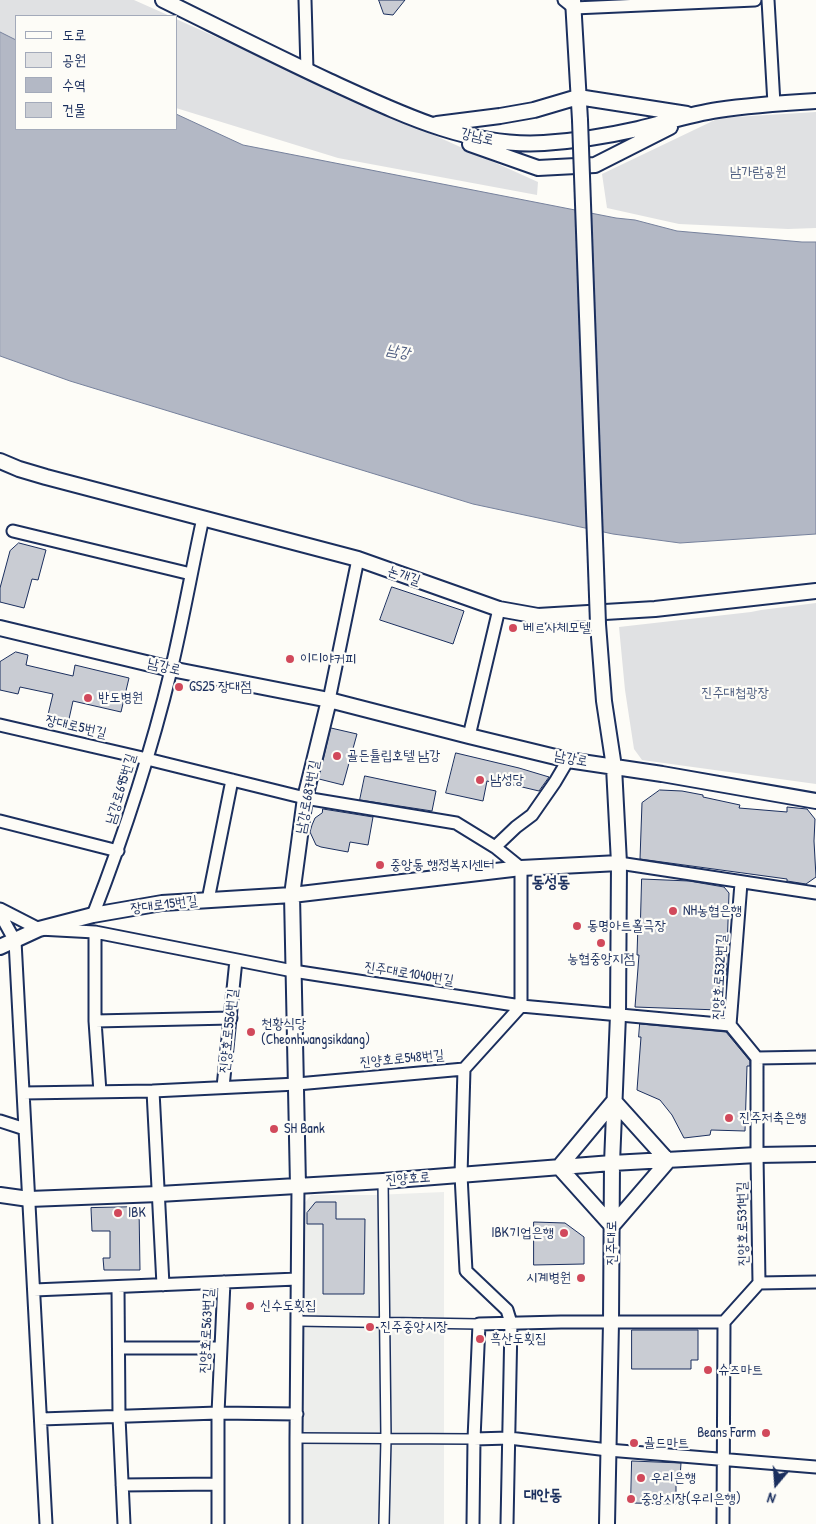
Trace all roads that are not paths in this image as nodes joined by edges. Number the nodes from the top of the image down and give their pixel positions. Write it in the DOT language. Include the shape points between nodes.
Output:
graph roads {
  1 [pos="163,0"];
  2 [pos="305,0"];
  3 [pos="755,0"];
  4 [pos="768,0"];
  5 [pos="570,3"];
  6 [pos="597,3"];
  7 [pos="307,70"];
  8 [pos="578,97"];
  9 [pos="816,101"];
  10 [pos="774,104"];
  11 [pos="693,115"];
  12 [pos="432,125"];
  13 [pos="0,461"];
  14 [pos="203,518"];
  15 [pos="12,531"];
  16 [pos="358,559"];
  17 [pos="190,574"];
  18 [pos="816,591"];
  19 [pos="499,609"];
  20 [pos="0,628"];
  21 [pos="171,669"];
  22 [pos="329,700"];
  23 [pos="0,725"];
  24 [pos="469,736"];
  25 [pos="147,759"];
  26 [pos="568,760"];
  27 [pos="614,767"];
  28 [pos="232,780"];
  29 [pos="305,798"];
  30 [pos="816,801"];
  31 [pos="0,822"];
  32 [pos="495,847"];
  33 [pos="118,851"];
  34 [pos="619,863"];
  35 [pos="521,868"];
  36 [pos="742,883"];
  37 [pos="816,893"];
  38 [pos="292,895"];
  39 [pos="208,900"];
  40 [pos="0,909"];
  41 [pos="0,914"];
  42 [pos="93,915"];
  43 [pos="39,929"];
  44 [pos="95,932"];
  45 [pos="15,941"];
  46 [pos="0,947"];
  47 [pos="236,960"];
  48 [pos="293,971"];
  49 [pos="521,1006"];
  50 [pos="618,1015"];
  51 [pos="231,1018"];
  52 [pos="96,1021"];
  53 [pos="730,1025"];
  54 [pos="816,1057"];
  55 [pos="758,1058"];
  56 [pos="464,1069"];
  57 [pos="297,1084"];
  58 [pos="223,1087"];
  59 [pos="153,1091"];
  60 [pos="100,1092"];
  61 [pos="23,1093"];
  62 [pos="614,1101"];
  63 [pos="0,1121"];
  64 [pos="25,1129"];
  65 [pos="816,1154"];
  66 [pos="757,1155"];
  67 [pos="668,1161"];
  68 [pos="612,1163"];
  69 [pos="559,1167"];
  70 [pos="460,1175"];
  71 [pos="383,1181"];
  72 [pos="298,1186"];
  73 [pos="158,1194"];
  74 [pos="0,1195"];
  75 [pos="29,1199"];
  76 [pos="612,1226"];
  77 [pos="297,1279"];
  78 [pos="224,1282"];
  79 [pos="816,1282"];
  80 [pos="759,1283"];
  81 [pos="163,1285"];
  82 [pos="118,1286"];
  83 [pos="34,1290"];
  84 [pos="297,1321"];
  85 [pos="611,1322"];
  86 [pos="724,1322"];
  87 [pos="384,1323"];
  88 [pos="511,1323"];
  89 [pos="479,1324"];
  90 [pos="119,1348"];
  91 [pos="221,1348"];
  92 [pos="218,1413"];
  93 [pos="297,1414"];
  94 [pos="119,1417"];
  95 [pos="41,1419"];
  96 [pos="296,1438"];
  97 [pos="509,1438"];
  98 [pos="386,1439"];
  99 [pos="474,1439"];
  100 [pos="608,1450"];
  101 [pos="724,1460"];
  102 [pos="816,1467"];
  103 [pos="218,1484"];
  104 [pos="122,1485"];
  105 [pos="46,1524"];
  106 [pos="124,1524"];
  107 [pos="218,1524"];
  108 [pos="296,1524"];
  109 [pos="384,1524"];
  110 [pos="474,1524"];
  111 [pos="507,1524"];
  112 [pos="607,1524"];
  113 [pos="723,1524"];
  1 -- 7 [label="street, 강남로"];
  2 -- 7 [label="street"];
  3 -- 6 [label="street"];
  4 -- 10 [label="street"];
  5 -- 6 [label="street"];
  5 -- 8 [label="street, 진주대로"];
  7 -- 12 [label="street, 강남로"];
  8 -- 11 [label="street"];
  8 -- 12 [label="street" via="534,110"];
  8 -- 27 [label="street, 진주대로, bridge" via="598,624 604,701"];
  9 -- 10 [label="street, 강남로"];
  10 -- 11 [label="street, 강남로"];
  11 -- 12 [label="street, 강남로" via="599,137 543,143 501,143"];
  11 -- 12 [label="street" via="595,165 538,168 448,136"];
  13 -- 14 [label="street, 논개길" via="46,477"];
  14 -- 16 [label="street, 논개길"];
  14 -- 17 [label="street, 남강로695번길"];
  15 -- 17 [label="street"];
  16 -- 19 [label="street, 논개길"];
  16 -- 22 [label="street"];
  17 -- 21 [label="street, 남강로695번길"];
  18 -- 19 [label="street, 논개길" via="565,616 538,616"];
  19 -- 24 [label="street"];
  20 -- 21 [label="street, 남강로"];
  21 -- 22 [label="street, 남강로"];
  21 -- 25 [label="street, 남강로695번길"];
  22 -- 24 [label="street, 남강로"];
  22 -- 29 [label="street, 남강로687번길"];
  23 -- 25 [label="street, 장대로5번길"];
  24 -- 26 [label="street, 남강로"];
  25 -- 28 [label="street, 장대로5번길"];
  25 -- 33 [label="street, 남강로695번길"];
  26 -- 27 [label="street, 남강로"];
  26 -- 32 [label="street" via="532,814"];
  27 -- 30 [label="street, 남강로"];
  27 -- 34 [label="street, 진주대로"];
  28 -- 29 [label="street, 장대로5번길"];
  28 -- 39 [label="street"];
  29 -- 32 [label="street, 장대로5번길" via="456,823"];
  29 -- 38 [label="street, 남강로687번길"];
  31 -- 33 [label="street"];
  32 -- 35 [label="street, 장대로5번길"];
  33 -- 42 [label="street, 남강로695번길"];
  34 -- 35 [label="street, 장대로15번길"];
  34 -- 36 [label="street"];
  34 -- 50 [label="street, 진주대로"];
  35 -- 38 [label="street, 장대로15번길"];
  35 -- 49 [label="street"];
  36 -- 37 [label="street"];
  36 -- 53 [label="street, 진양호로532번길"];
  38 -- 39 [label="street, 장대로15번길"];
  38 -- 48 [label="street"];
  39 -- 42 [label="street, 장대로15번길" via="162,903"];
  40 -- 43 [label="street"];
  41 -- 45 [label="street"];
  42 -- 43 [label="street, 장대로15번길"];
  43 -- 44 [label="street"];
  43 -- 45 [label="street, 장대로15번길"];
  44 -- 47 [label="street"];
  44 -- 52 [label="street"];
  45 -- 46 [label="street, 장대로15번길"];
  45 -- 61 [label="street"];
  47 -- 48 [label="street"];
  47 -- 51 [label="street, 진양호로556번길"];
  48 -- 49 [label="street, 진주대로1040번길"];
  48 -- 57 [label="street"];
  49 -- 50 [label="street, 진주대로1040번길"];
  49 -- 56 [label="street"];
  50 -- 53 [label="street, 진주대로1040번길"];
  50 -- 62 [label="street, 진주대로"];
  51 -- 52 [label="street"];
  51 -- 58 [label="street, 진양호로556번길"];
  52 -- 60 [label="street"];
  53 -- 55 [label="street, 진양호로532번길"];
  54 -- 55 [label="street"];
  55 -- 66 [label="street"];
  56 -- 57 [label="street, 진양호로548번길"];
  56 -- 70 [label="street, 진양호로548번길"];
  57 -- 58 [label="street, 진양호로556번길"];
  57 -- 72 [label="street"];
  58 -- 59 [label="street"];
  59 -- 60 [label="street"];
  59 -- 73 [label="street"];
  60 -- 61 [label="street"];
  61 -- 64 [label="street"];
  62 -- 67 [label="street"];
  62 -- 68 [label="street, 진주대로"];
  62 -- 69 [label="street"];
  63 -- 64 [label="street"];
  64 -- 75 [label="street"];
  65 -- 66 [label="street, 진양호로"];
  66 -- 67 [label="street, 진양호로"];
  66 -- 80 [label="street, 진양호로531번길"];
  67 -- 68 [label="street, 진양호로"];
  67 -- 76 [label="street"];
  68 -- 69 [label="street, 진양호로"];
  68 -- 76 [label="street, 진주대로"];
  69 -- 70 [label="street, 진양호로"];
  69 -- 76 [label="street"];
  70 -- 71 [label="street, 진양호로"];
  70 -- 88 [label="street, 진양호로548번길" via="466,1271 507,1310"];
  71 -- 72 [label="street, 진양호로"];
  71 -- 87 [label="street"];
  72 -- 73 [label="street, 진양호로"];
  72 -- 77 [label="street"];
  73 -- 75 [label="street, 진양호로"];
  73 -- 81 [label="street"];
  74 -- 75 [label="street, 진양호로"];
  75 -- 83 [label="street"];
  76 -- 85 [label="street, 진주대로"];
  77 -- 78 [label="street"];
  77 -- 84 [label="street"];
  78 -- 81 [label="street, 진양호로563번길"];
  78 -- 91 [label="street, 진양호로563번길"];
  79 -- 80 [label="street"];
  80 -- 86 [label="street, 진양호로531번길"];
  81 -- 82 [label="street, 진양호로563번길"];
  82 -- 83 [label="street, 진양호로563번길"];
  82 -- 90 [label="street"];
  83 -- 95 [label="street"];
  84 -- 87 [label="street"];
  84 -- 93 [label="street"];
  85 -- 86 [label="street"];
  85 -- 88 [label="street"];
  85 -- 100 [label="street, 진주대로"];
  86 -- 101 [label="street"];
  87 -- 89 [label="street"];
  87 -- 98 [label="street"];
  88 -- 89 [label="street"];
  88 -- 97 [label="street"];
  89 -- 99 [label="street"];
  90 -- 91 [label="street"];
  90 -- 94 [label="street"];
  91 -- 92 [label="street, 진양호로563번길"];
  92 -- 93 [label="street"];
  92 -- 94 [label="street"];
  92 -- 103 [label="street, 진양호로563번길"];
  93 -- 96 [label="street"];
  94 -- 95 [label="street"];
  94 -- 104 [label="street"];
  95 -- 105 [label="street"];
  96 -- 98 [label="street"];
  96 -- 108 [label="street"];
  97 -- 99 [label="street"];
  97 -- 100 [label="street"];
  97 -- 111 [label="street"];
  98 -- 99 [label="street"];
  98 -- 109 [label="street"];
  99 -- 110 [label="street"];
  100 -- 101 [label="street"];
  100 -- 112 [label="street, 진주대로"];
  101 -- 102 [label="street"];
  101 -- 113 [label="street"];
  103 -- 104 [label="street"];
  103 -- 107 [label="street, 진양호로563번길"];
  104 -- 106 [label="street"];
}
